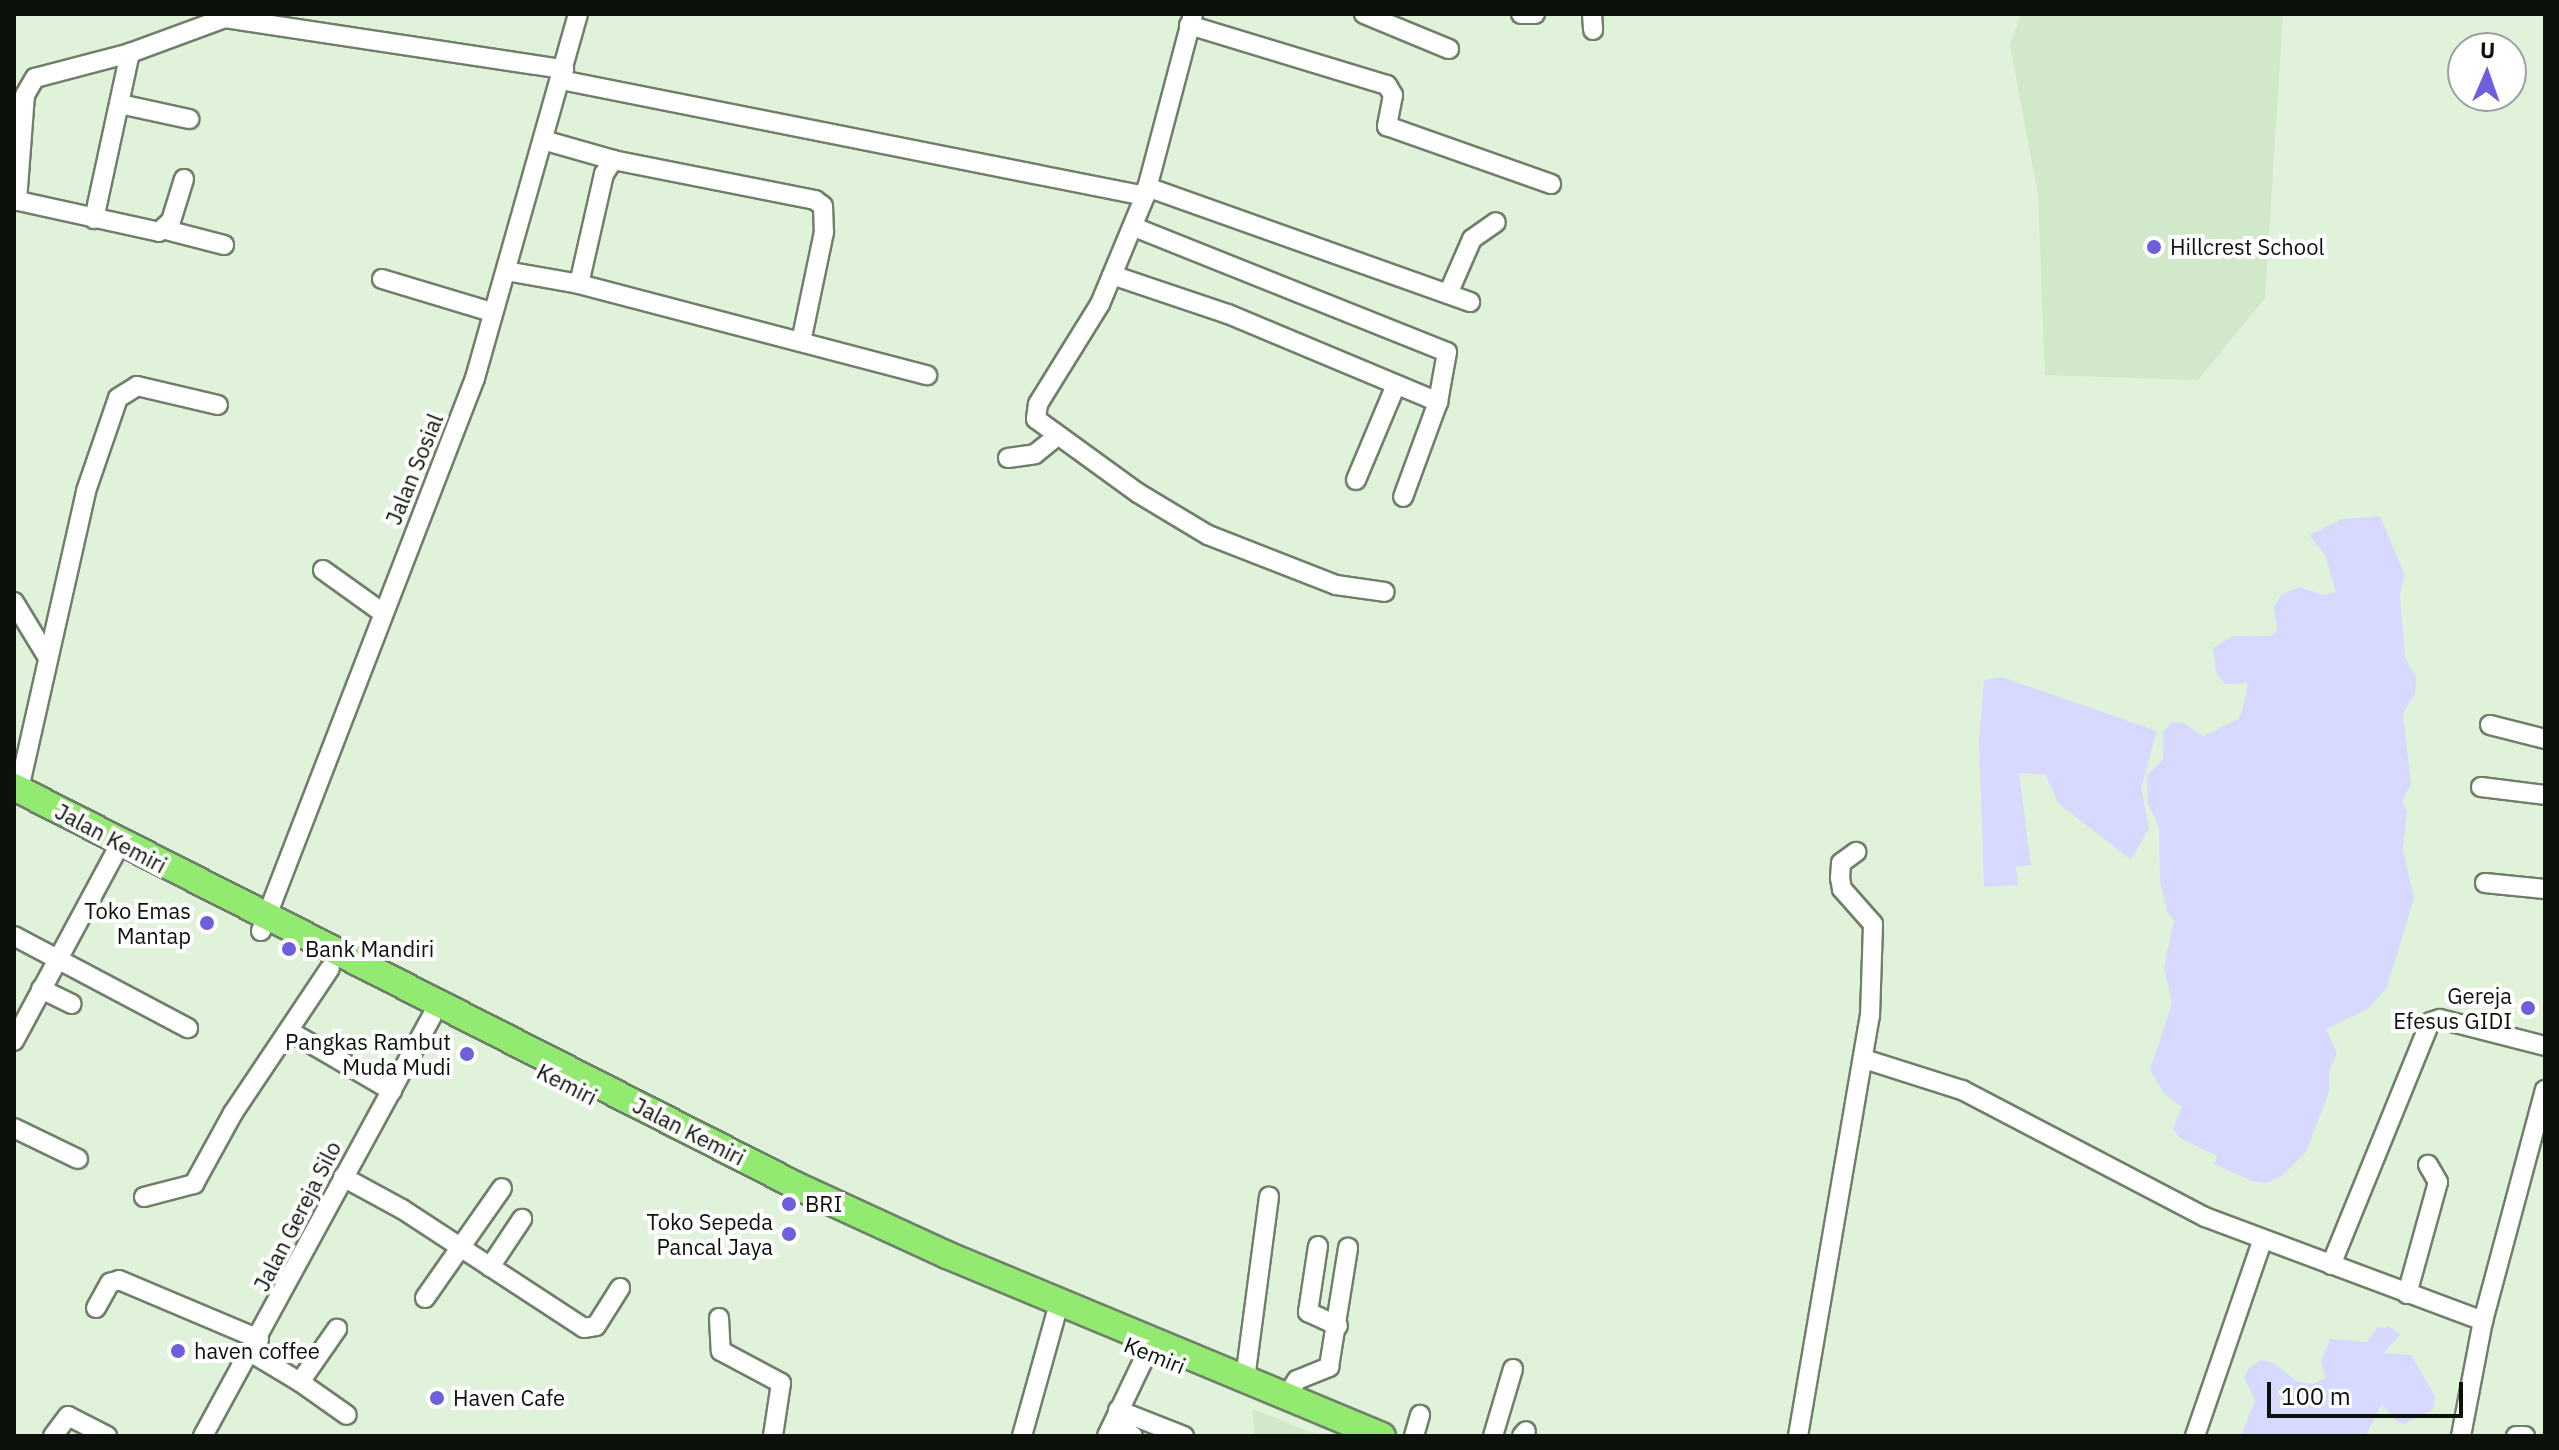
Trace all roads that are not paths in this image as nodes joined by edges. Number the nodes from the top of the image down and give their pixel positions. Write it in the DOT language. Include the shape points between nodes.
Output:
graph roads {
  1 [pos="578,14"];
  2 [pos="1364,14"];
  3 [pos="1521,14"];
  4 [pos="1535,14"];
  5 [pos="222,16"];
  6 [pos="1191,19"];
  7 [pos="1449,49"];
  8 [pos="130,53"];
  9 [pos="563,74"];
  10 [pos="120,104"];
  11 [pos="189,119"];
  12 [pos="543,140"];
  13 [pos="613,160"];
  14 [pos="184,179"];
  15 [pos="1551,184"];
  16 [pos="1146,191"];
  17 [pos="15,201"];
  18 [pos="94,219"];
  19 [pos="1496,222"];
  20 [pos="1134,227"];
  21 [pos="166,230"];
  22 [pos="224,245"];
  23 [pos="506,271"];
  24 [pos="1112,275"];
  25 [pos="382,279"];
  26 [pos="579,284"];
  27 [pos="1448,294"];
  28 [pos="1470,302"];
  29 [pos="491,312"];
  30 [pos="801,342"];
  31 [pos="927,375"];
  32 [pos="1396,385"];
  33 [pos="1438,402"];
  34 [pos="218,405"];
  35 [pos="1057,436"];
  36 [pos="1008,458"];
  37 [pos="1356,480"];
  38 [pos="1403,497"];
  39 [pos="323,570"];
  40 [pos="1385,592"];
  41 [pos="14,602"];
  42 [pos="383,613"];
  43 [pos="48,658"];
  44 [pos="2490,725"];
  45 [pos="2545,739"];
  46 [pos="2481,787"];
  47 [pos="16,792"];
  48 [pos="2545,795"];
  49 [pos="118,848"];
  50 [pos="1856,852"];
  51 [pos="2485,883"];
  52 [pos="2545,889"];
  53 [pos="264,925"];
  54 [pos="14,936"];
  55 [pos="56,961"];
  56 [pos="330,968"];
  57 [pos="41,989"];
  58 [pos="72,1004"];
  59 [pos="432,1016"];
  60 [pos="188,1028"];
  61 [pos="291,1032"];
  62 [pos="14,1041"];
  63 [pos="2545,1046"];
  64 [pos="1864,1059"];
  65 [pos="2545,1090"];
  66 [pos="392,1091"];
  67 [pos="14,1128"];
  68 [pos="2540,1137"];
  69 [pos="78,1159"];
  70 [pos="2428,1165"];
  71 [pos="343,1177"];
  72 [pos="502,1188"];
  73 [pos="144,1197"];
  74 [pos="1269,1197"];
  75 [pos="522,1219"];
  76 [pos="2263,1239"];
  77 [pos="1318,1246"];
  78 [pos="461,1247"];
  79 [pos="1348,1248"];
  80 [pos="2331,1265"];
  81 [pos="490,1267"];
  82 [pos="620,1288"];
  83 [pos="2407,1294"];
  84 [pos="425,1298"];
  85 [pos="96,1308"];
  86 [pos="1056,1314"];
  87 [pos="719,1318"];
  88 [pos="2483,1321"];
  89 [pos="1338,1326"];
  90 [pos="337,1329"];
  91 [pos="254,1345"];
  92 [pos="1150,1346"];
  93 [pos="1513,1369"];
  94 [pos="1245,1379"];
  95 [pos="300,1382"];
  96 [pos="1287,1396"];
  97 [pos="1123,1412"];
  98 [pos="347,1415"];
  99 [pos="1420,1415"];
  100 [pos="1179,1435"];
  101 [pos="53,1436"];
  102 [pos="107,1436"];
  103 [pos="203,1436"];
  104 [pos="773,1436"];
  105 [pos="1022,1436"];
  106 [pos="1107,1436"];
  107 [pos="1133,1436"];
  108 [pos="1352,1436"];
  109 [pos="1382,1436"];
  110 [pos="1414,1436"];
  111 [pos="1493,1436"];
  112 [pos="1798,1436"];
  113 [pos="2195,1436"];
  114 [pos="2461,1436"];
  115 [pos="2516,1436"];
  116 [pos="2525,1436"];
  1 -- 9 [label="street, Jalan Sosial"];
  2 -- 7 [label="street"];
  3 -- 4 [label="street"];
  5 -- 8 [label="street"];
  5 -- 9 [label="street"];
  6 -- 15 [label="street" via="1387,85 1393,95 1387,126"];
  6 -- 16 [label="street"];
  8 -- 10 [label="street"];
  8 -- 17 [label="street" via="41,75 30,83"];
  9 -- 12 [label="street, Jalan Sosial"];
  9 -- 16 [label="street"];
  10 -- 11 [label="street"];
  10 -- 18 [label="street"];
  12 -- 13 [label="street"];
  12 -- 23 [label="street, Jalan Sosial"];
  13 -- 26 [label="street" via="604,174"];
  13 -- 30 [label="street" via="820,202 824,232"];
  14 -- 21 [label="street"];
  16 -- 20 [label="street"];
  16 -- 27 [label="street"];
  17 -- 18 [label="street"];
  18 -- 21 [label="street"];
  19 -- 27 [label="street" via="1472,239"];
  20 -- 24 [label="street"];
  20 -- 33 [label="street" via="1444,349 1449,358"];
  21 -- 22 [label="street"];
  23 -- 26 [label="street"];
  23 -- 29 [label="street, Jalan Sosial"];
  24 -- 32 [label="street" via="1228,314"];
  24 -- 35 [label="street" via="1034,412"];
  25 -- 29 [label="street"];
  26 -- 30 [label="street"];
  27 -- 28 [label="street"];
  29 -- 42 [label="street, Jalan Sosial" via="470,392"];
  30 -- 31 [label="street"];
  32 -- 33 [label="street"];
  32 -- 37 [label="street"];
  33 -- 38 [label="street"];
  34 -- 43 [label="street" via="137,386 118,398 86,491"];
  35 -- 36 [label="street" via="1035,454"];
  35 -- 40 [label="street" via="1208,535 1336,585"];
  39 -- 42 [label="street"];
  41 -- 43 [label="street"];
  42 -- 53 [label="street, Jalan Sosial"];
  43 -- 47 [label="street"];
  44 -- 45 [label="street"];
  46 -- 48 [label="street"];
  47 -- 49 [label="highway, Kemiri"];
  49 -- 53 [label="highway, Kemiri"];
  49 -- 55 [label="street"];
  50 -- 64 [label="street" via="1841,863 1840,878 1842,889 1874,928"];
  51 -- 52 [label="street"];
  53 -- 56 [label="highway, Kemiri"];
  53 -- 92 [label="highway, Jalan Kemiri" via="797,1186"];
  54 -- 55 [label="street"];
  55 -- 57 [label="street"];
  55 -- 60 [label="street"];
  56 -- 59 [label="highway, Kemiri"];
  56 -- 61 [label="street"];
  57 -- 58 [label="street"];
  57 -- 62 [label="street"];
  59 -- 66 [label="street, Jalan Gereja Silo"];
  59 -- 86 [label="highway, Kemiri" via="830,1215"];
  61 -- 66 [label="street"];
  61 -- 73 [label="street" via="233,1113 194,1184"];
  63 -- 80 [label="street" via="2440,1019 2430,1022"];
  64 -- 76 [label="street" via="1962,1090 2150,1192"];
  64 -- 112 [label="street"];
  65 -- 68 [label="street"];
  66 -- 71 [label="street, Jalan Gereja Silo"];
  67 -- 69 [label="street"];
  68 -- 88 [label="street"];
  70 -- 83 [label="street" via="2438,1182"];
  71 -- 78 [label="street"];
  71 -- 91 [label="street, Jalan Gereja Silo"];
  72 -- 78 [label="street"];
  74 -- 94 [label="street"];
  75 -- 81 [label="street"];
  76 -- 80 [label="street"];
  76 -- 113 [label="street"];
  77 -- 89 [label="street" via="1308,1312"];
  78 -- 81 [label="street"];
  78 -- 84 [label="street"];
  79 -- 89 [label="street"];
  80 -- 83 [label="street"];
  81 -- 82 [label="street" via="591,1330"];
  83 -- 88 [label="street"];
  85 -- 91 [label="street" via="110,1283 119,1280"];
  86 -- 92 [label="highway, Kemiri"];
  86 -- 105 [label="street"];
  87 -- 104 [label="street" via="721,1351 781,1383"];
  88 -- 114 [label="street"];
  89 -- 96 [label="street" via="1329,1367 1297,1380"];
  90 -- 95 [label="street"];
  91 -- 95 [label="street"];
  91 -- 103 [label="street, Jalan Gereja Silo"];
  92 -- 94 [label="highway, Jalan Kemiri"];
  92 -- 97 [label="street"];
  92 -- 108 [label="highway, Kemiri"];
  93 -- 111 [label="street"];
  94 -- 96 [label="highway, Jalan Kemiri"];
  95 -- 98 [label="street"];
  96 -- 109 [label="highway, Jalan Kemiri"];
  97 -- 100 [label="street"];
  97 -- 106 [label="street"];
  97 -- 107 [label="street"];
  99 -- 110 [label="street"];
  101 -- 102 [label="street" via="68,1416"];
  115 -- 116 [label="street"];
}
